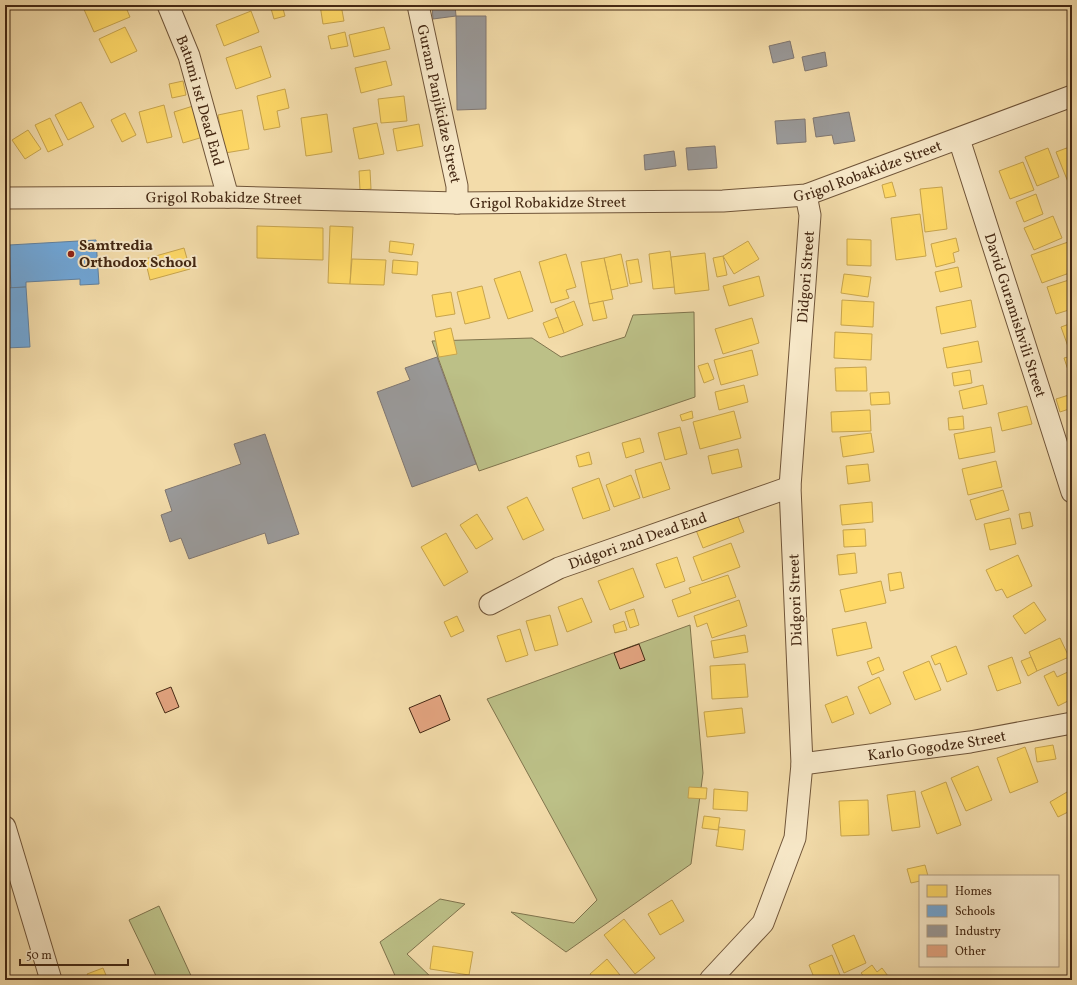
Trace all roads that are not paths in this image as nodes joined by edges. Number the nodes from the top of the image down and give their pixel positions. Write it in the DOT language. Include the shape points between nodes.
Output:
graph roads {
  1 [pos="168,5"];
  2 [pos="418,5"];
  3 [pos="1072,96"];
  4 [pos="959,139"];
  5 [pos="806,194"];
  6 [pos="228,197"];
  7 [pos="5,198"];
  8 [pos="457,203"];
  9 [pos="790,487"];
  10 [pos="1072,492"];
  11 [pos="490,604"];
  12 [pos="1072,723"];
  13 [pos="802,764"];
  14 [pos="5,826"];
  15 [pos="51,980"];
  16 [pos="710,980"];
  1 -- 6 [label="street, Batumi 1st Dead End" via="189,56"];
  2 -- 8 [label="street, Guram Panjikidze Street" via="457,186"];
  3 -- 4 [label="street, Grigol Robakidze Street"];
  4 -- 5 [label="street, Grigol Robakidze Street"];
  4 -- 10 [label="street, David Guramishvili Street"];
  5 -- 8 [label="street, Grigol Robakidze Street" via="723,201"];
  5 -- 9 [label="street, Didgori Street" via="810,215"];
  6 -- 7 [label="street, Grigol Robakidze Street"];
  6 -- 8 [label="street, Grigol Robakidze Street"];
  9 -- 11 [label="street, Didgori 2nd Dead End" via="559,568"];
  9 -- 13 [label="street, Didgori Street"];
  12 -- 13 [label="street, Karlo Gogodze Street" via="970,742"];
  13 -- 16 [label="street, Didgori Street" via="795,838 763,923"];
  14 -- 15 [label="street"];
}
